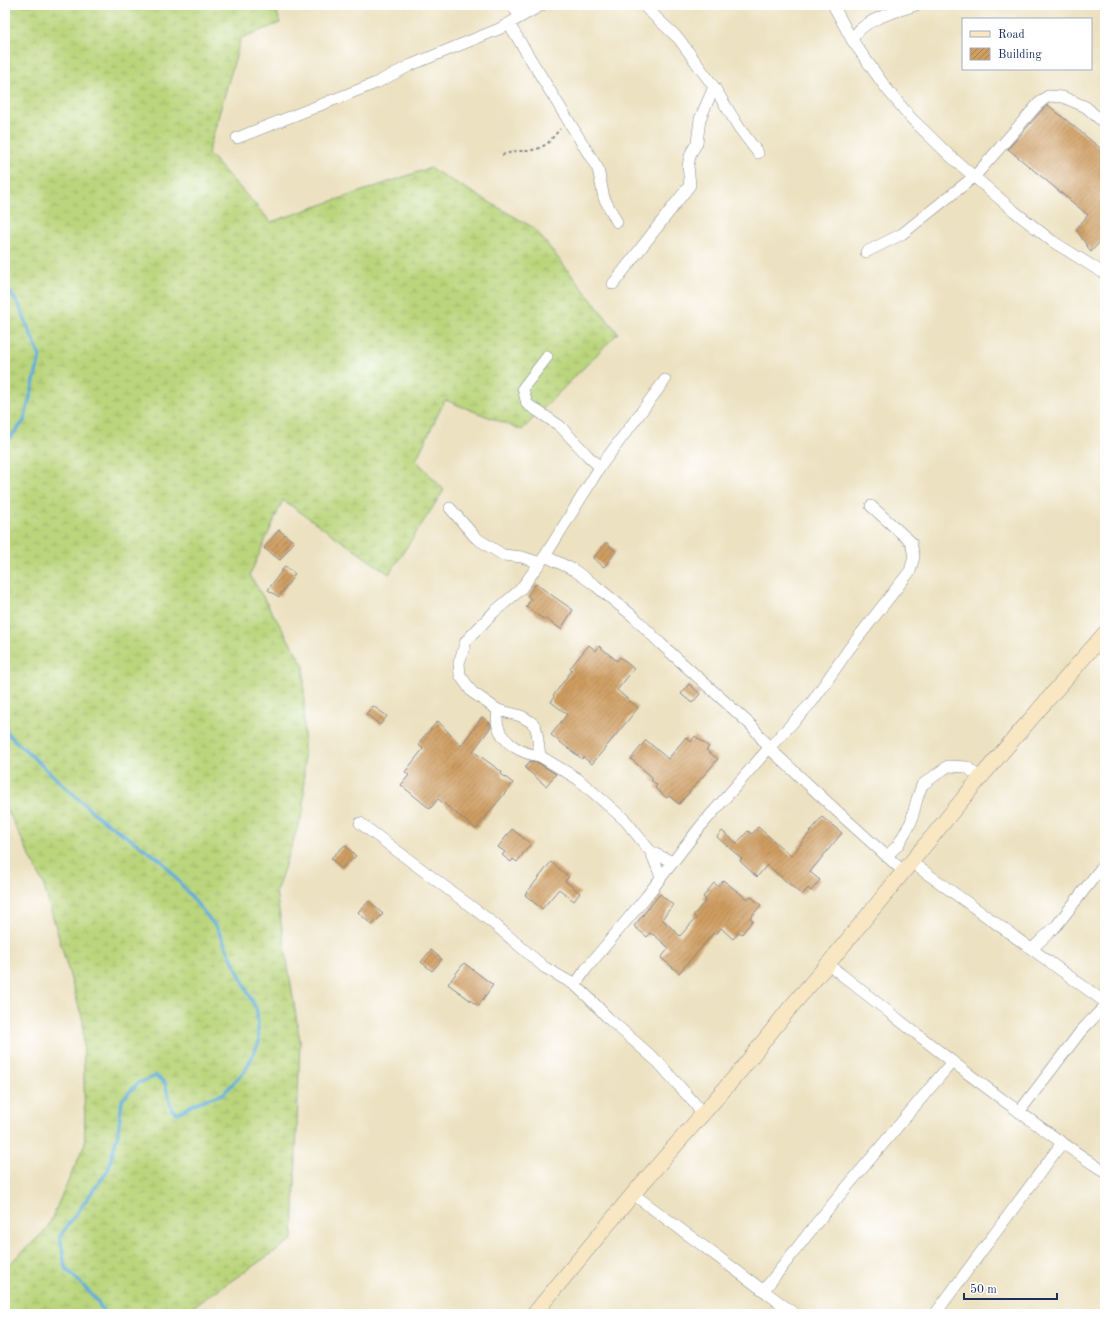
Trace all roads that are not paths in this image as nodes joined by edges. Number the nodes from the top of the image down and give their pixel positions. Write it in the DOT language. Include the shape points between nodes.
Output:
graph roads {
  1 [pos="512,5"];
  2 [pos="542,5"];
  3 [pos="646,5"];
  4 [pos="833,5"];
  5 [pos="916,5"];
  6 [pos="520,17"];
  7 [pos="509,24"];
  8 [pos="852,40"];
  9 [pos="714,87"];
  10 [pos="1105,124"];
  11 [pos="237,138"];
  12 [pos="758,153"];
  13 [pos="975,176"];
  14 [pos="617,222"];
  15 [pos="866,252"];
  16 [pos="1105,274"];
  17 [pos="613,284"];
  18 [pos="547,357"];
  19 [pos="665,380"];
  20 [pos="600,467"];
  21 [pos="871,506"];
  22 [pos="450,508"];
  23 [pos="542,560"];
  24 [pos="1105,634"];
  25 [pos="498,710"];
  26 [pos="769,748"];
  27 [pos="540,756"];
  28 [pos="980,778"];
  29 [pos="360,823"];
  30 [pos="651,852"];
  31 [pos="887,856"];
  32 [pos="673,862"];
  33 [pos="1105,864"];
  34 [pos="907,866"];
  35 [pos="661,877"];
  36 [pos="1032,949"];
  37 [pos="828,964"];
  38 [pos="575,985"];
  39 [pos="1105,1002"];
  40 [pos="1105,1006"];
  41 [pos="952,1062"];
  42 [pos="1019,1112"];
  43 [pos="701,1114"];
  44 [pos="1062,1143"];
  45 [pos="1105,1172"];
  46 [pos="632,1194"];
  47 [pos="764,1290"];
  48 [pos="534,1314"];
  49 [pos="795,1314"];
  50 [pos="934,1314"];
  1 -- 6 [label="street"];
  2 -- 6 [label="street"];
  3 -- 9 [label="street" via="646,8 679,40"];
  4 -- 8 [label="street"];
  5 -- 8 [label="street" via="889,13 865,25 855,33"];
  6 -- 7 [label="street"];
  7 -- 11 [label="street" via="411,65 376,83"];
  7 -- 14 [label="street" via="598,169 604,198"];
  8 -- 13 [label="street" via="886,88 912,118 949,155"];
  9 -- 12 [label="street"];
  9 -- 17 [label="street" via="700,119 697,143 688,165 690,185"];
  10 -- 13 [label="street" via="1086,107 1063,97 1048,96"];
  13 -- 15 [label="street" via="902,234"];
  13 -- 16 [label="street" via="1052,241"];
  18 -- 20 [label="street" via="523,388 527,404 560,426"];
  19 -- 20 [label="street"];
  20 -- 23 [label="street"];
  21 -- 26 [label="street" via="911,542 914,557 910,571 849,649 812,702"];
  22 -- 23 [label="street" via="476,538 503,555"];
  23 -- 25 [label="street" via="520,590 466,641 459,663 460,675 472,692"];
  23 -- 26 [label="street" via="574,570 634,617 752,726"];
  24 -- 28 [label="street"];
  25 -- 27 [label="street" via="497,726 504,738 514,747 530,755"];
  25 -- 27 [label="street" via="521,716 535,726"];
  26 -- 31 [label="street"];
  26 -- 32 [label="street"];
  27 -- 30 [label="street" via="578,779 625,820"];
  28 -- 31 [label="street" via="967,767 948,766 922,785 911,822 898,845"];
  28 -- 34 [label="street"];
  29 -- 38 [label="street" via="493,923 544,967"];
  30 -- 32 [label="street"];
  30 -- 35 [label="street"];
  31 -- 34 [label="street"];
  32 -- 35 [label="street"];
  33 -- 36 [label="street" via="1057,925"];
  34 -- 36 [label="street"];
  34 -- 37 [label="street"];
  35 -- 38 [label="street"];
  36 -- 39 [label="street"];
  37 -- 41 [label="street"];
  37 -- 43 [label="street" via="741,1070"];
  38 -- 43 [label="street" via="658,1062"];
  40 -- 42 [label="street" via="1081,1032"];
  41 -- 42 [label="street"];
  41 -- 47 [label="street"];
  42 -- 44 [label="street"];
  43 -- 46 [label="street"];
  44 -- 45 [label="street"];
  44 -- 50 [label="street"];
  46 -- 47 [label="street"];
  46 -- 48 [label="street"];
  47 -- 49 [label="street"];
}
